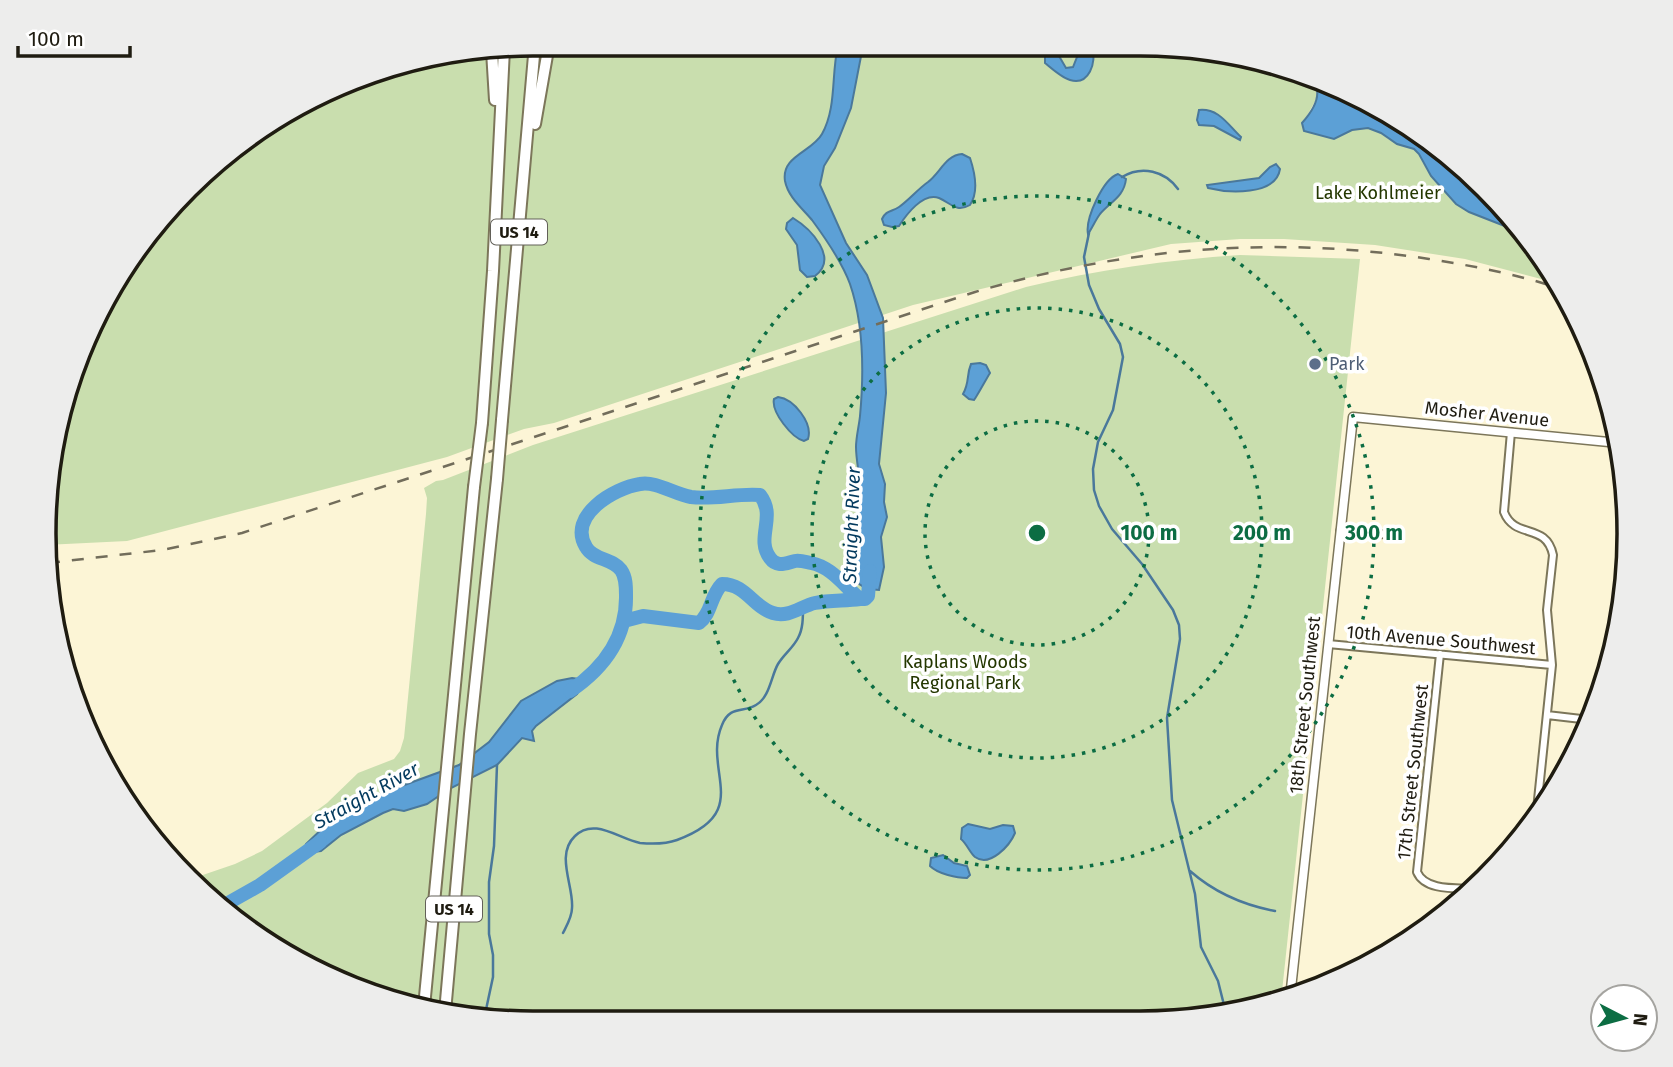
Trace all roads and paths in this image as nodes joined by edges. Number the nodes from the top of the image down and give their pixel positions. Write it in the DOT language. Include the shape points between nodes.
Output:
graph roads {
  1 [pos="535,56"];
  2 [pos="547,56"];
  3 [pos="504,57"];
  4 [pos="492,58"];
  5 [pos="523,189"];
  6 [pos="496,192"];
  7 [pos="1353,417"];
  8 [pos="1511,432"];
  9 [pos="1608,442"];
  10 [pos="1340,531"];
  11 [pos="1393,536"];
  12 [pos="1328,643"];
  13 [pos="1440,654"];
  14 [pos="1552,665"];
  15 [pos="1547,715"];
  16 [pos="1580,719"];
  17 [pos="1538,797"];
  18 [pos="1460,888"];
  19 [pos="1291,987"];
  20 [pos="425,998"];
  21 [pos="446,1003"];
  1 -- 5 [label="highway, US 14"];
  2 -- 5 [label="highway"];
  3 -- 6 [label="highway, US 14"];
  4 -- 6 [label="highway"];
  5 -- 21 [label="highway, US 14, bridge"];
  6 -- 20 [label="highway, US 14, bridge" via="482,423"];
  7 -- 8 [label="street, Mosher Avenue"];
  7 -- 10 [label="street, 18th Street Southwest"];
  8 -- 9 [label="street, Mosher Avenue"];
  8 -- 14 [label="street" via="1504,512 1515,527 1538,533 1551,548 1547,610"];
  10 -- 11 [label="street"];
  10 -- 12 [label="street, 18th Street Southwest"];
  12 -- 13 [label="street, 10th Avenue Southwest"];
  12 -- 19 [label="street, 18th Street Southwest"];
  13 -- 14 [label="street, 10th Avenue Southwest"];
  13 -- 18 [label="street, 17th Street Southwest" via="1417,872 1430,885"];
  14 -- 15 [label="street"];
  15 -- 16 [label="street"];
  15 -- 17 [label="street"];
}
